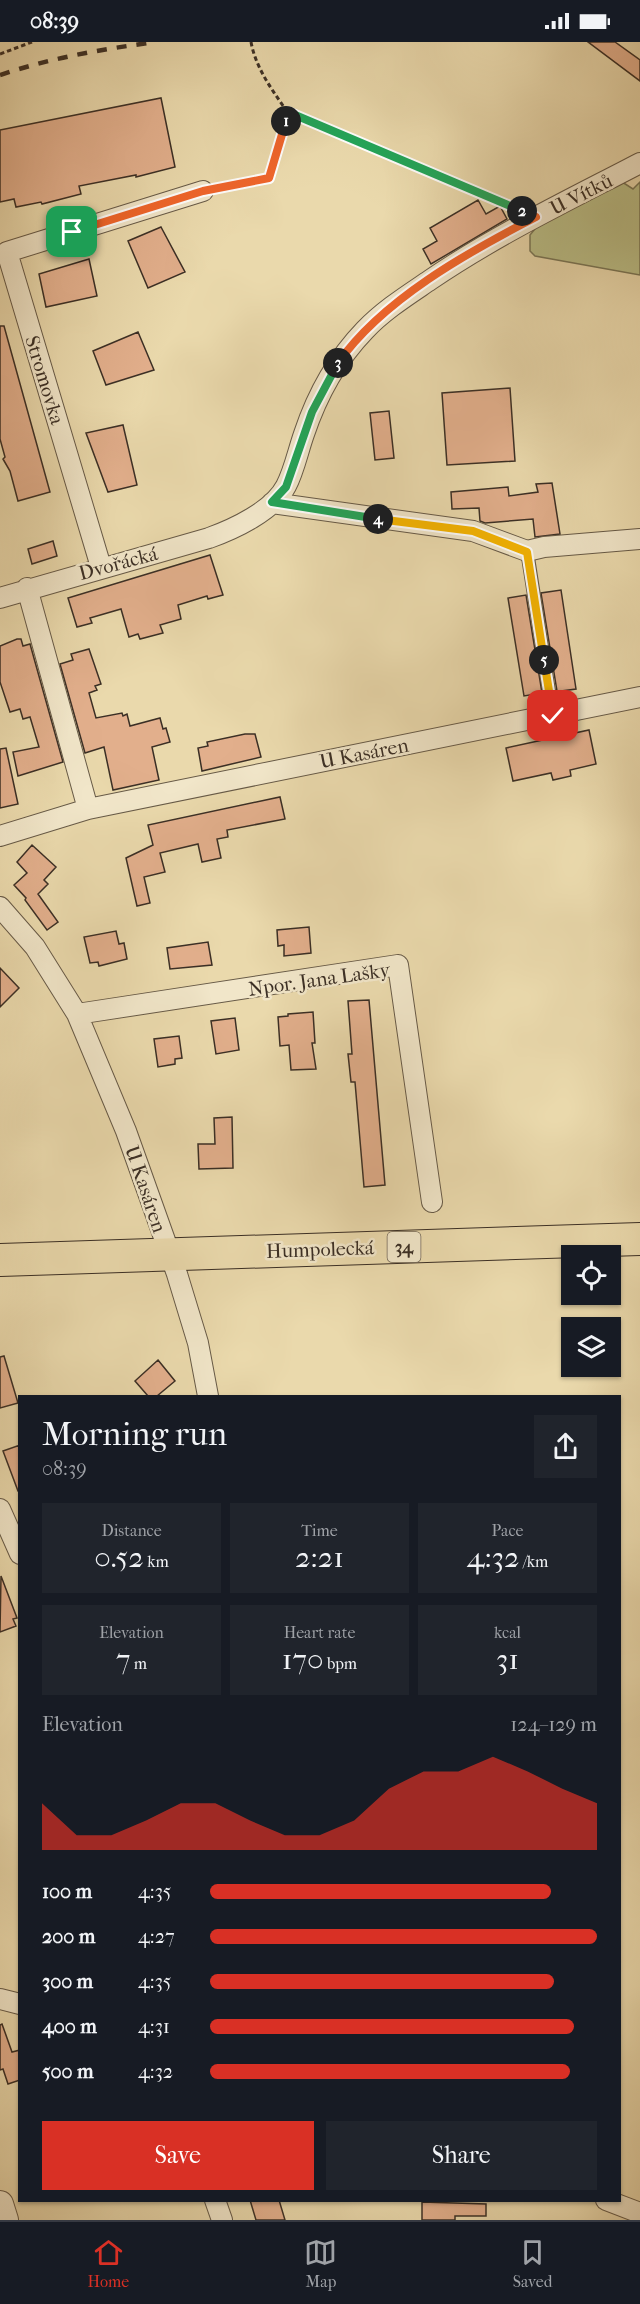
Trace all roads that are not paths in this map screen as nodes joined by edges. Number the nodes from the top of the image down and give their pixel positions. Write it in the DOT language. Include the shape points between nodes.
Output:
graph roads {
  1 [pos="640,163"];
  2 [pos="203,191"];
  3 [pos="272,502"];
  4 [pos="237,528"];
  5 [pos="640,539"];
  6 [pos="527,552"];
  7 [pos="101,567"];
  8 [pos="27,588"];
  9 [pos="0,597"];
  10 [pos="640,697"];
  11 [pos="553,716"];
  12 [pos="88,809"];
  13 [pos="0,836"];
  14 [pos="0,907"];
  15 [pos="77,1014"];
  16 [pos="432,1202"];
  17 [pos="640,1239"];
  18 [pos="168,1254"];
  19 [pos="0,1260"];
  20 [pos="208,1395"];
  21 [pos="0,1509"];
  22 [pos="18,1550"];
  23 [pos="0,1999"];
  24 [pos="18,2004"];
  25 [pos="216,2202"];
  26 [pos="611,2202"];
  27 [pos="0,2204"];
  28 [pos="640,2213"];
  29 [pos="5,2220"];
  30 [pos="222,2220"];
  1 -- 3 [label="street, U Vítků" via="462,258 367,327 331,372 312,412 286,487"];
  2 -- 7 [label="street, Stromovka" via="7,252"];
  3 -- 4 [label="street, U Vítků"];
  3 -- 6 [label="street" via="473,531"];
  4 -- 7 [label="street, Dvořácká"];
  5 -- 6 [label="street" via="544,547"];
  6 -- 11 [label="lane"];
  7 -- 8 [label="street, Dvořácká"];
  8 -- 9 [label="street, Dvořácká"];
  8 -- 12 [label="street"];
  10 -- 11 [label="street, U Kasáren"];
  11 -- 12 [label="street, U Kasáren"];
  12 -- 13 [label="street, U Kasáren"];
  14 -- 15 [label="street, U Kasáren" via="35,947"];
  15 -- 16 [label="street, Npor. Jana Lašky" via="398,965"];
  15 -- 18 [label="street, U Kasáren" via="126,1131"];
  17 -- 18 [label="main road, Humpolecká / 34"];
  18 -- 19 [label="main road, Humpolecká / 34"];
  18 -- 20 [label="street, U Kasáren" via="198,1343"];
  21 -- 22 [label="street"];
  23 -- 24 [label="street"];
  25 -- 30 [label="street"];
  26 -- 28 [label="street"];
  27 -- 29 [label="street"];
}
